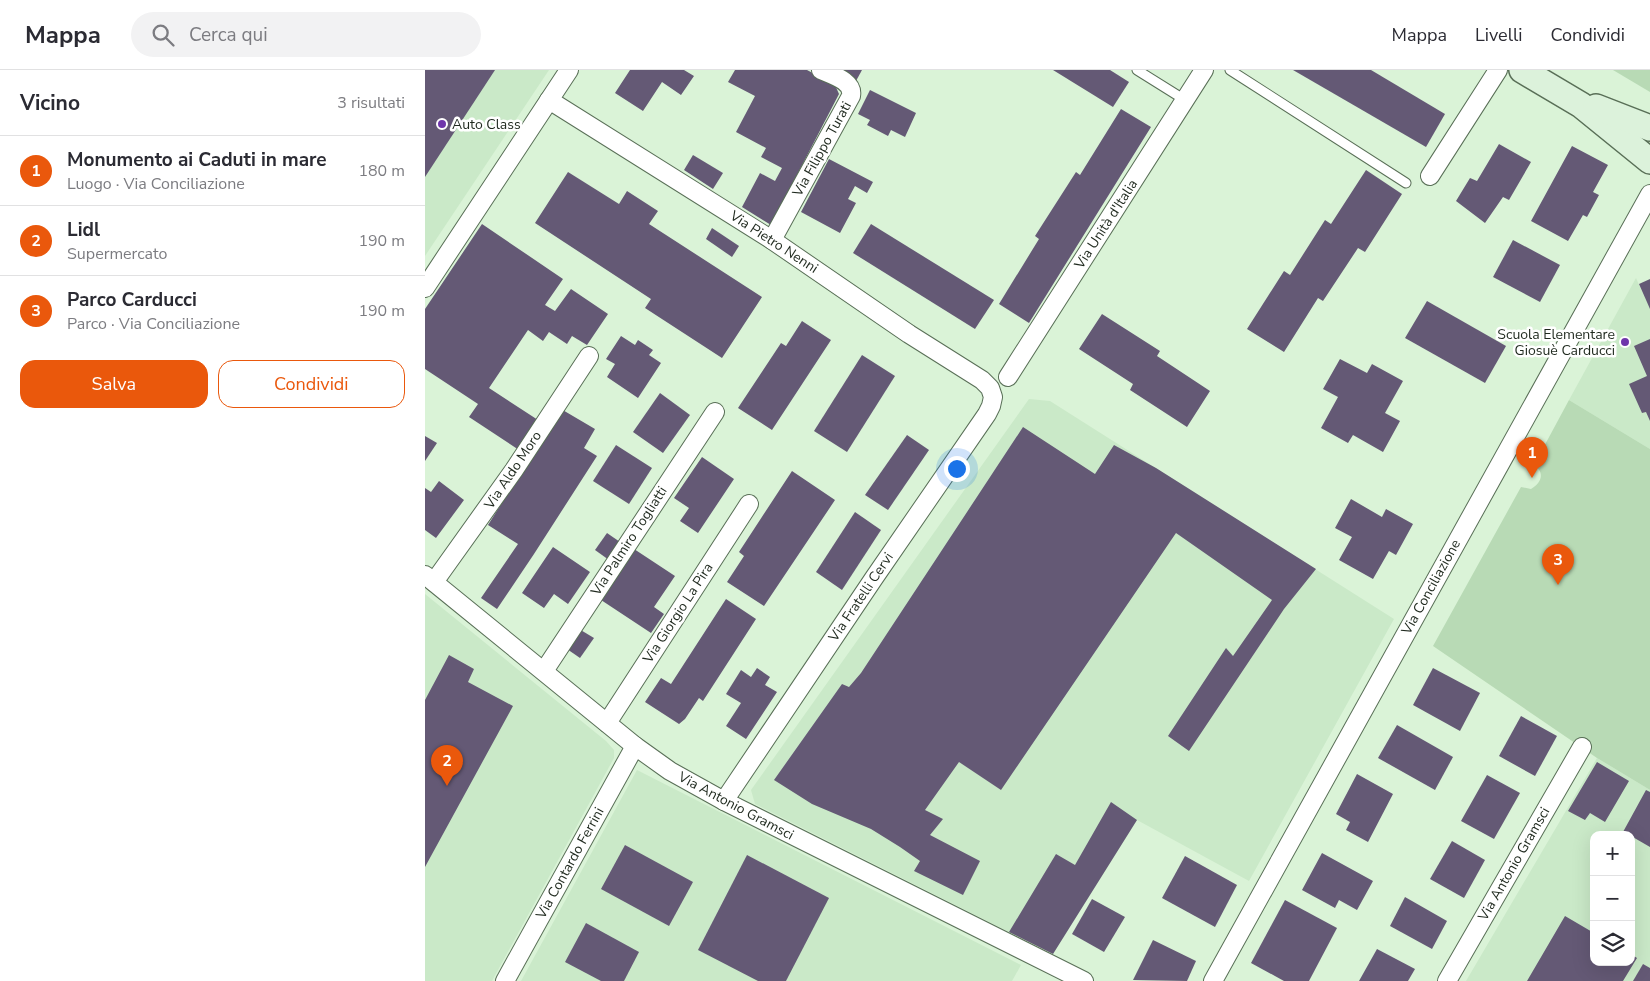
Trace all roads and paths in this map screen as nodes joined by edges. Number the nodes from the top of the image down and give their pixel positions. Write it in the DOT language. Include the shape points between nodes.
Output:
graph roads {
  1 [pos="569,70"];
  2 [pos="821,70"];
  3 [pos="1137,70"];
  4 [pos="1204,70"];
  5 [pos="1230,70"];
  6 [pos="1498,70"];
  7 [pos="1522,70"];
  8 [pos="1570,97"];
  9 [pos="549,100"];
  10 [pos="1185,100"];
  11 [pos="1650,128"];
  12 [pos="1650,161"];
  13 [pos="1430,176"];
  14 [pos="1407,183"];
  15 [pos="1650,194"];
  16 [pos="771,240"];
  17 [pos="425,288"];
  18 [pos="589,356"];
  19 [pos="1008,377"];
  20 [pos="992,392"];
  21 [pos="715,412"];
  22 [pos="749,504"];
  23 [pos="429,578"];
  24 [pos="544,671"];
  25 [pos="607,723"];
  26 [pos="635,746"];
  27 [pos="1582,747"];
  28 [pos="724,801"];
  29 [pos="505,981"];
  30 [pos="1083,981"];
  31 [pos="1213,981"];
  32 [pos="1447,981"];
  1 -- 9 [label="street"];
  2 -- 16 [label="street, Via Filippo Turati" via="848,84 852,93"];
  3 -- 10 [label="lane"];
  4 -- 10 [label="street, Via Unità d'Italia"];
  5 -- 14 [label="lane"];
  6 -- 13 [label="street"];
  7 -- 8 [label="street"];
  8 -- 11 [label="street"];
  8 -- 12 [label="street"];
  9 -- 16 [label="street, Via Pietro Nenni"];
  9 -- 17 [label="street"];
  10 -- 19 [label="street, Via Unità d'Italia"];
  15 -- 31 [label="street, Via Conciliazione"];
  16 -- 20 [label="street, Via Pietro Nenni" via="982,380"];
  18 -- 23 [label="street, Via Aldo Moro" via="514,470"];
  20 -- 28 [label="street, Via Fratelli Cervi" via="987,414"];
  21 -- 24 [label="street, Via Palmiro Togliatti"];
  22 -- 25 [label="street, Via Giorgio La Pira"];
  23 -- 24 [label="street, Via Antonio Gramsci"];
  24 -- 25 [label="street, Via Antonio Gramsci"];
  25 -- 26 [label="street, Via Antonio Gramsci"];
  26 -- 28 [label="street, Via Antonio Gramsci" via="670,771"];
  26 -- 29 [label="street, Via Contardo Ferrini"];
  27 -- 32 [label="street, Via Antonio Gramsci"];
  28 -- 30 [label="street, Via Antonio Gramsci"];
}
